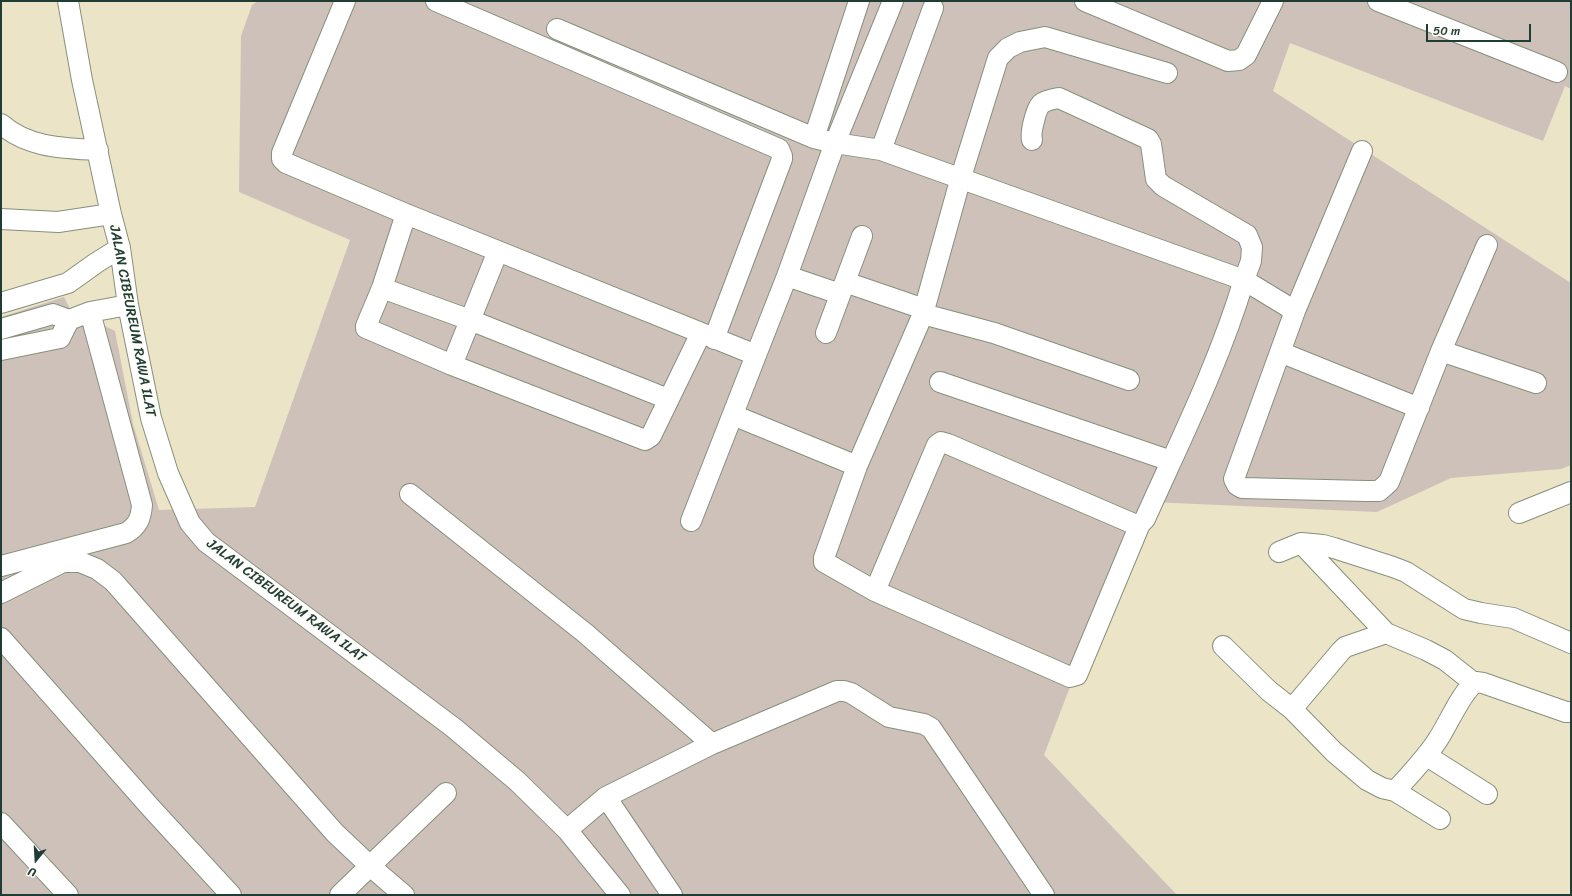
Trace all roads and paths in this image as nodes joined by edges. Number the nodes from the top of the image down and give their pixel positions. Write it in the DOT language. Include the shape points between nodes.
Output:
graph roads {
  1 [pos="68,1"];
  2 [pos="345,1"];
  3 [pos="436,1"];
  4 [pos="859,1"];
  5 [pos="893,1"];
  6 [pos="1085,1"];
  7 [pos="1273,1"];
  8 [pos="1378,1"];
  9 [pos="933,8"];
  10 [pos="557,29"];
  11 [pos="1557,72"];
  12 [pos="1167,73"];
  13 [pos="1,124"];
  14 [pos="814,138"];
  15 [pos="1032,140"];
  16 [pos="835,143"];
  17 [pos="98,150"];
  18 [pos="881,150"];
  19 [pos="1362,151"];
  20 [pos="962,177"];
  21 [pos="111,214"];
  22 [pos="406,214"];
  23 [pos="1,219"];
  24 [pos="862,236"];
  25 [pos="1487,245"];
  26 [pos="120,248"];
  27 [pos="498,251"];
  28 [pos="787,276"];
  29 [pos="1244,280"];
  30 [pos="382,288"];
  31 [pos="843,288"];
  32 [pos="1,303"];
  33 [pos="128,305"];
  34 [pos="924,311"];
  35 [pos="1295,311"];
  36 [pos="90,312"];
  37 [pos="69,320"];
  38 [pos="470,320"];
  39 [pos="1,329"];
  40 [pos="826,333"];
  41 [pos="707,336"];
  42 [pos="4,349"];
  43 [pos="1441,351"];
  44 [pos="1280,352"];
  45 [pos="756,355"];
  46 [pos="452,365"];
  47 [pos="1129,380"];
  48 [pos="940,382"];
  49 [pos="1536,384"];
  50 [pos="668,399"];
  51 [pos="1419,408"];
  52 [pos="733,415"];
  53 [pos="1171,462"];
  54 [pos="857,466"];
  55 [pos="1571,492"];
  56 [pos="410,494"];
  57 [pos="1519,513"];
  58 [pos="691,521"];
  59 [pos="1140,524"];
  60 [pos="1301,543"];
  61 [pos="1279,552"];
  62 [pos="1,566"];
  63 [pos="875,592"];
  64 [pos="1,593"];
  65 [pos="1386,633"];
  66 [pos="1,638"];
  67 [pos="1571,643"];
  68 [pos="1222,646"];
  69 [pos="1474,683"];
  70 [pos="1292,709"];
  71 [pos="1571,712"];
  72 [pos="712,744"];
  73 [pos="1427,756"];
  74 [pos="1395,790"];
  75 [pos="446,793"];
  76 [pos="1486,794"];
  77 [pos="606,797"];
  78 [pos="1440,819"];
  79 [pos="1,823"];
  80 [pos="567,830"];
  81 [pos="370,866"];
  82 [pos="68,895"];
  83 [pos="231,895"];
  84 [pos="340,895"];
  85 [pos="404,895"];
  86 [pos="620,895"];
  87 [pos="672,895"];
  88 [pos="1044,895"];
  1 -- 17 [label="street, JALAN CIBEUREUM RAWA ILAT"];
  2 -- 22 [label="street" via="282,153 282,159 286,163"];
  3 -- 41 [label="street" via="779,149 782,160"];
  4 -- 14 [label="street"];
  5 -- 16 [label="street"];
  6 -- 7 [label="street" via="1228,61 1239,60 1246,54"];
  8 -- 11 [label="street"];
  9 -- 18 [label="street"];
  10 -- 14 [label="street"];
  12 -- 20 [label="street" via="1045,37 1020,42 1008,48 998,58"];
  13 -- 17 [label="street" via="18,136 47,146"];
  14 -- 16 [label="street"];
  15 -- 29 [label="street" via="1031,132 1040,105 1059,98 1148,139 1156,180 1247,234 1252,247 1251,261"];
  16 -- 18 [label="street"];
  16 -- 28 [label="street"];
  17 -- 21 [label="street, JALAN CIBEUREUM RAWA ILAT"];
  18 -- 20 [label="street"];
  19 -- 35 [label="street"];
  20 -- 29 [label="street"];
  20 -- 34 [label="street"];
  21 -- 23 [label="street" via="58,222"];
  21 -- 26 [label="street, JALAN CIBEUREUM RAWA ILAT"];
  22 -- 27 [label="street"];
  22 -- 30 [label="street"];
  24 -- 31 [label="street"];
  25 -- 43 [label="street"];
  26 -- 32 [label="street" via="68,283"];
  26 -- 33 [label="street, JALAN CIBEUREUM RAWA ILAT"];
  27 -- 38 [label="street"];
  27 -- 41 [label="street"];
  28 -- 31 [label="street"];
  28 -- 45 [label="street"];
  29 -- 35 [label="street"];
  29 -- 53 [label="street" via="1219,355"];
  30 -- 38 [label="street"];
  30 -- 46 [label="street" via="366,328"];
  31 -- 34 [label="street"];
  31 -- 40 [label="street"];
  33 -- 36 [label="street"];
  33 -- 80 [label="street, JALAN CIBEUREUM RAWA ILAT" via="151,418 168,473 190,523 206,542 454,728 517,781"];
  34 -- 47 [label="street"];
  34 -- 54 [label="street"];
  35 -- 44 [label="street"];
  36 -- 37 [label="street"];
  36 -- 62 [label="street" via="142,505 139,522 126,533"];
  37 -- 39 [label="street" via="53,314"];
  37 -- 42 [label="street" via="60,338"];
  38 -- 46 [label="street"];
  38 -- 50 [label="street"];
  39 -- 42 [label="street"];
  41 -- 45 [label="street"];
  41 -- 50 [label="street"];
  43 -- 49 [label="street"];
  43 -- 51 [label="street"];
  44 -- 51 [label="street"];
  44 -- 51 [label="street" via="1234,479 1236,485 1242,488 1379,491 1389,482"];
  45 -- 52 [label="street"];
  46 -- 50 [label="street" via="642,440 650,436"];
  48 -- 53 [label="street"];
  52 -- 54 [label="street"];
  52 -- 58 [label="street"];
  53 -- 59 [label="street" via="1145,519"];
  54 -- 63 [label="street" via="824,562"];
  55 -- 57 [label="street"];
  56 -- 72 [label="street" via="585,633"];
  59 -- 63 [label="street" via="1134,524 941,442 937,445"];
  59 -- 63 [label="street" via="1077,675 1070,677"];
  60 -- 61 [label="street"];
  60 -- 65 [label="street"];
  60 -- 67 [label="street" via="1323,544 1393,567 1464,608 1481,614 1513,618"];
  64 -- 81 [label="street" via="63,562 80,562 97,569 113,581 335,833"];
  65 -- 69 [label="street" via="1445,660"];
  65 -- 70 [label="street" via="1345,647"];
  66 -- 83 [label="street"];
  68 -- 70 [label="street" via="1269,691"];
  69 -- 71 [label="street" via="1483,683"];
  69 -- 73 [label="street" via="1467,689"];
  70 -- 74 [label="street" via="1366,780 1382,788"];
  72 -- 77 [label="street"];
  72 -- 88 [label="street" via="844,690 889,717 924,724 931,728"];
  73 -- 74 [label="street"];
  73 -- 76 [label="street"];
  74 -- 78 [label="street"];
  75 -- 81 [label="street"];
  77 -- 80 [label="street"];
  77 -- 87 [label="street"];
  79 -- 82 [label="street"];
  80 -- 86 [label="street, JALAN CIBEUREUM RAWA ILAT"];
  81 -- 84 [label="street"];
  81 -- 85 [label="street"];
}
